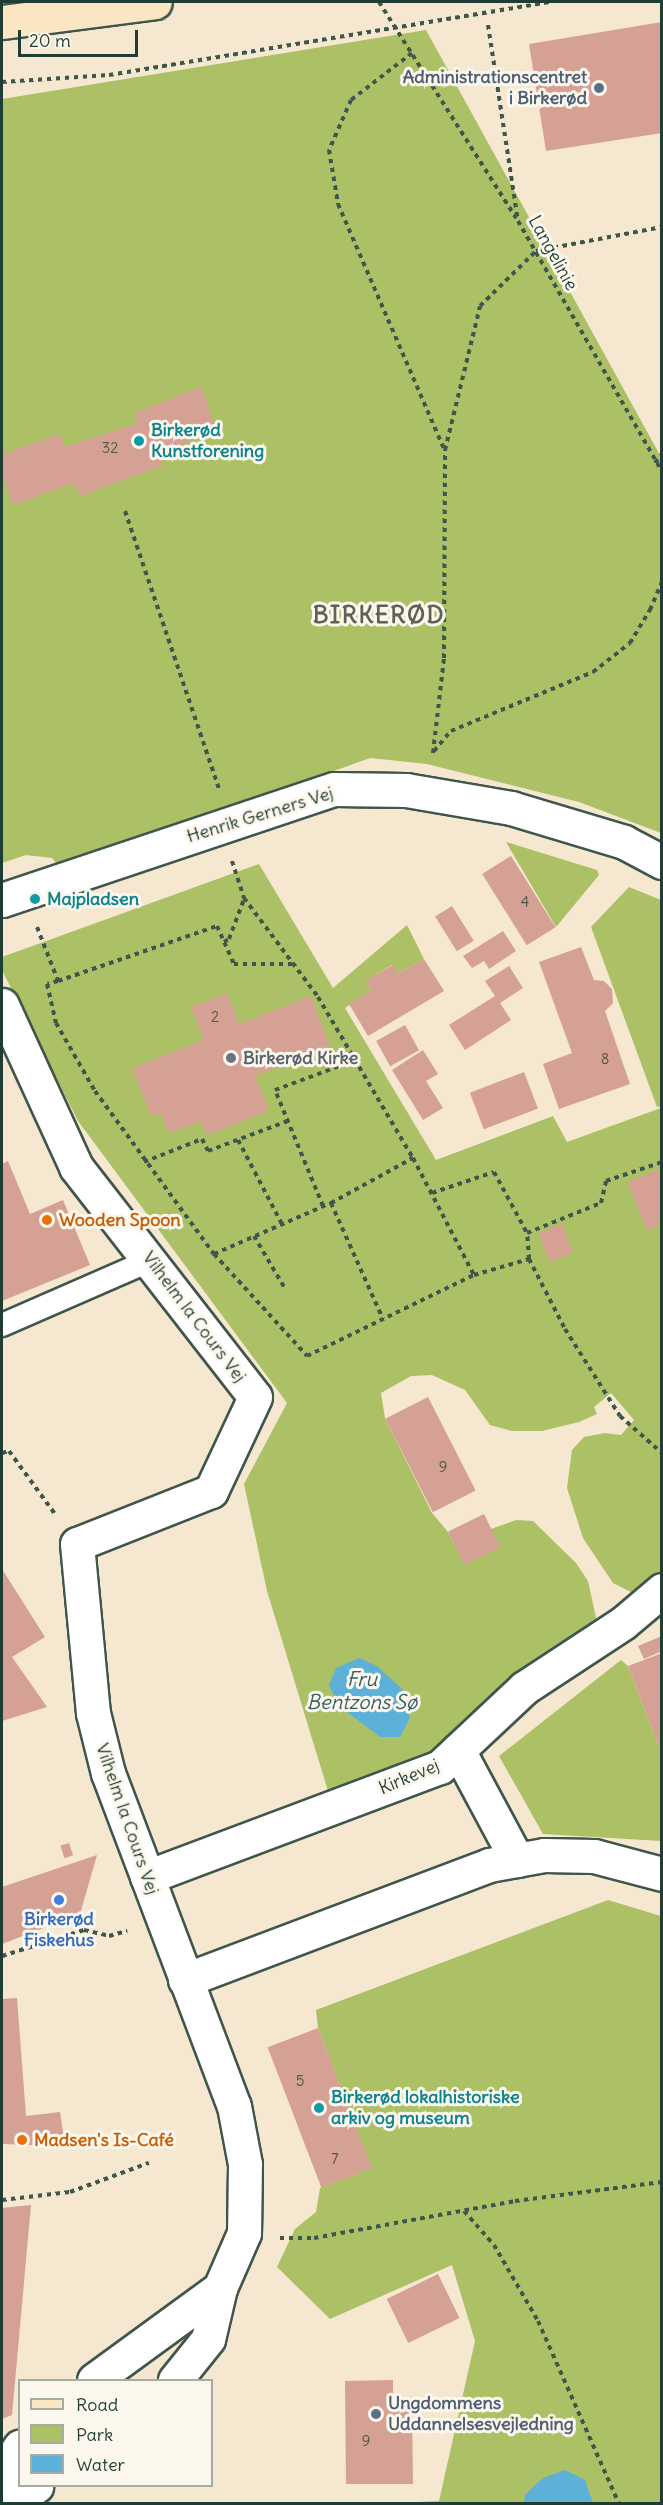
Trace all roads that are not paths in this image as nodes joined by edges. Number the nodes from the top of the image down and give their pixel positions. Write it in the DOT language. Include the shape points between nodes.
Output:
graph roads {
  1 [pos="155,2"];
  2 [pos="2,22"];
  3 [pos="662,862"];
  4 [pos="13,896"];
  5 [pos="2,1005"];
  6 [pos="152,1260"];
  7 [pos="2,1325"];
  8 [pos="662,1590"];
  9 [pos="458,1750"];
  10 [pos="517,1860"];
  11 [pos="662,1874"];
  12 [pos="147,1878"];
  13 [pos="185,1980"];
  14 [pos="220,2288"];
  15 [pos="95,2379"];
  16 [pos="176,2379"];
  17 [pos="18,2462"];
  18 [pos="14,2493"];
  1 -- 2 [label="street"];
  3 -- 4 [label="street, Henrik Gerners Vej" via="624,842 511,808 406,790 334,789"];
  5 -- 6 [label="street, Vilhelm la Cours Vej" via="76,1167"];
  6 -- 7 [label="lane"];
  6 -- 12 [label="street, Vilhelm la Cours Vej" via="255,1397 210,1491 77,1544 93,1713 108,1773"];
  8 -- 9 [label="street, Kirkevej" via="623,1623 524,1688"];
  9 -- 10 [label="street"];
  9 -- 12 [label="street, Kirkevej" via="440,1767"];
  10 -- 11 [label="street" via="544,1855 594,1856"];
  10 -- 13 [label="street" via="489,1865"];
  12 -- 13 [label="street, Vilhelm la Cours Vej"];
  13 -- 14 [label="street, Vilhelm la Cours Vej" via="234,2106 245,2164 244,2233"];
  14 -- 15 [label="street"];
  14 -- 16 [label="street, Vilhelm la Cours Vej" via="208,2339"];
  17 -- 18 [label="street"];
}
